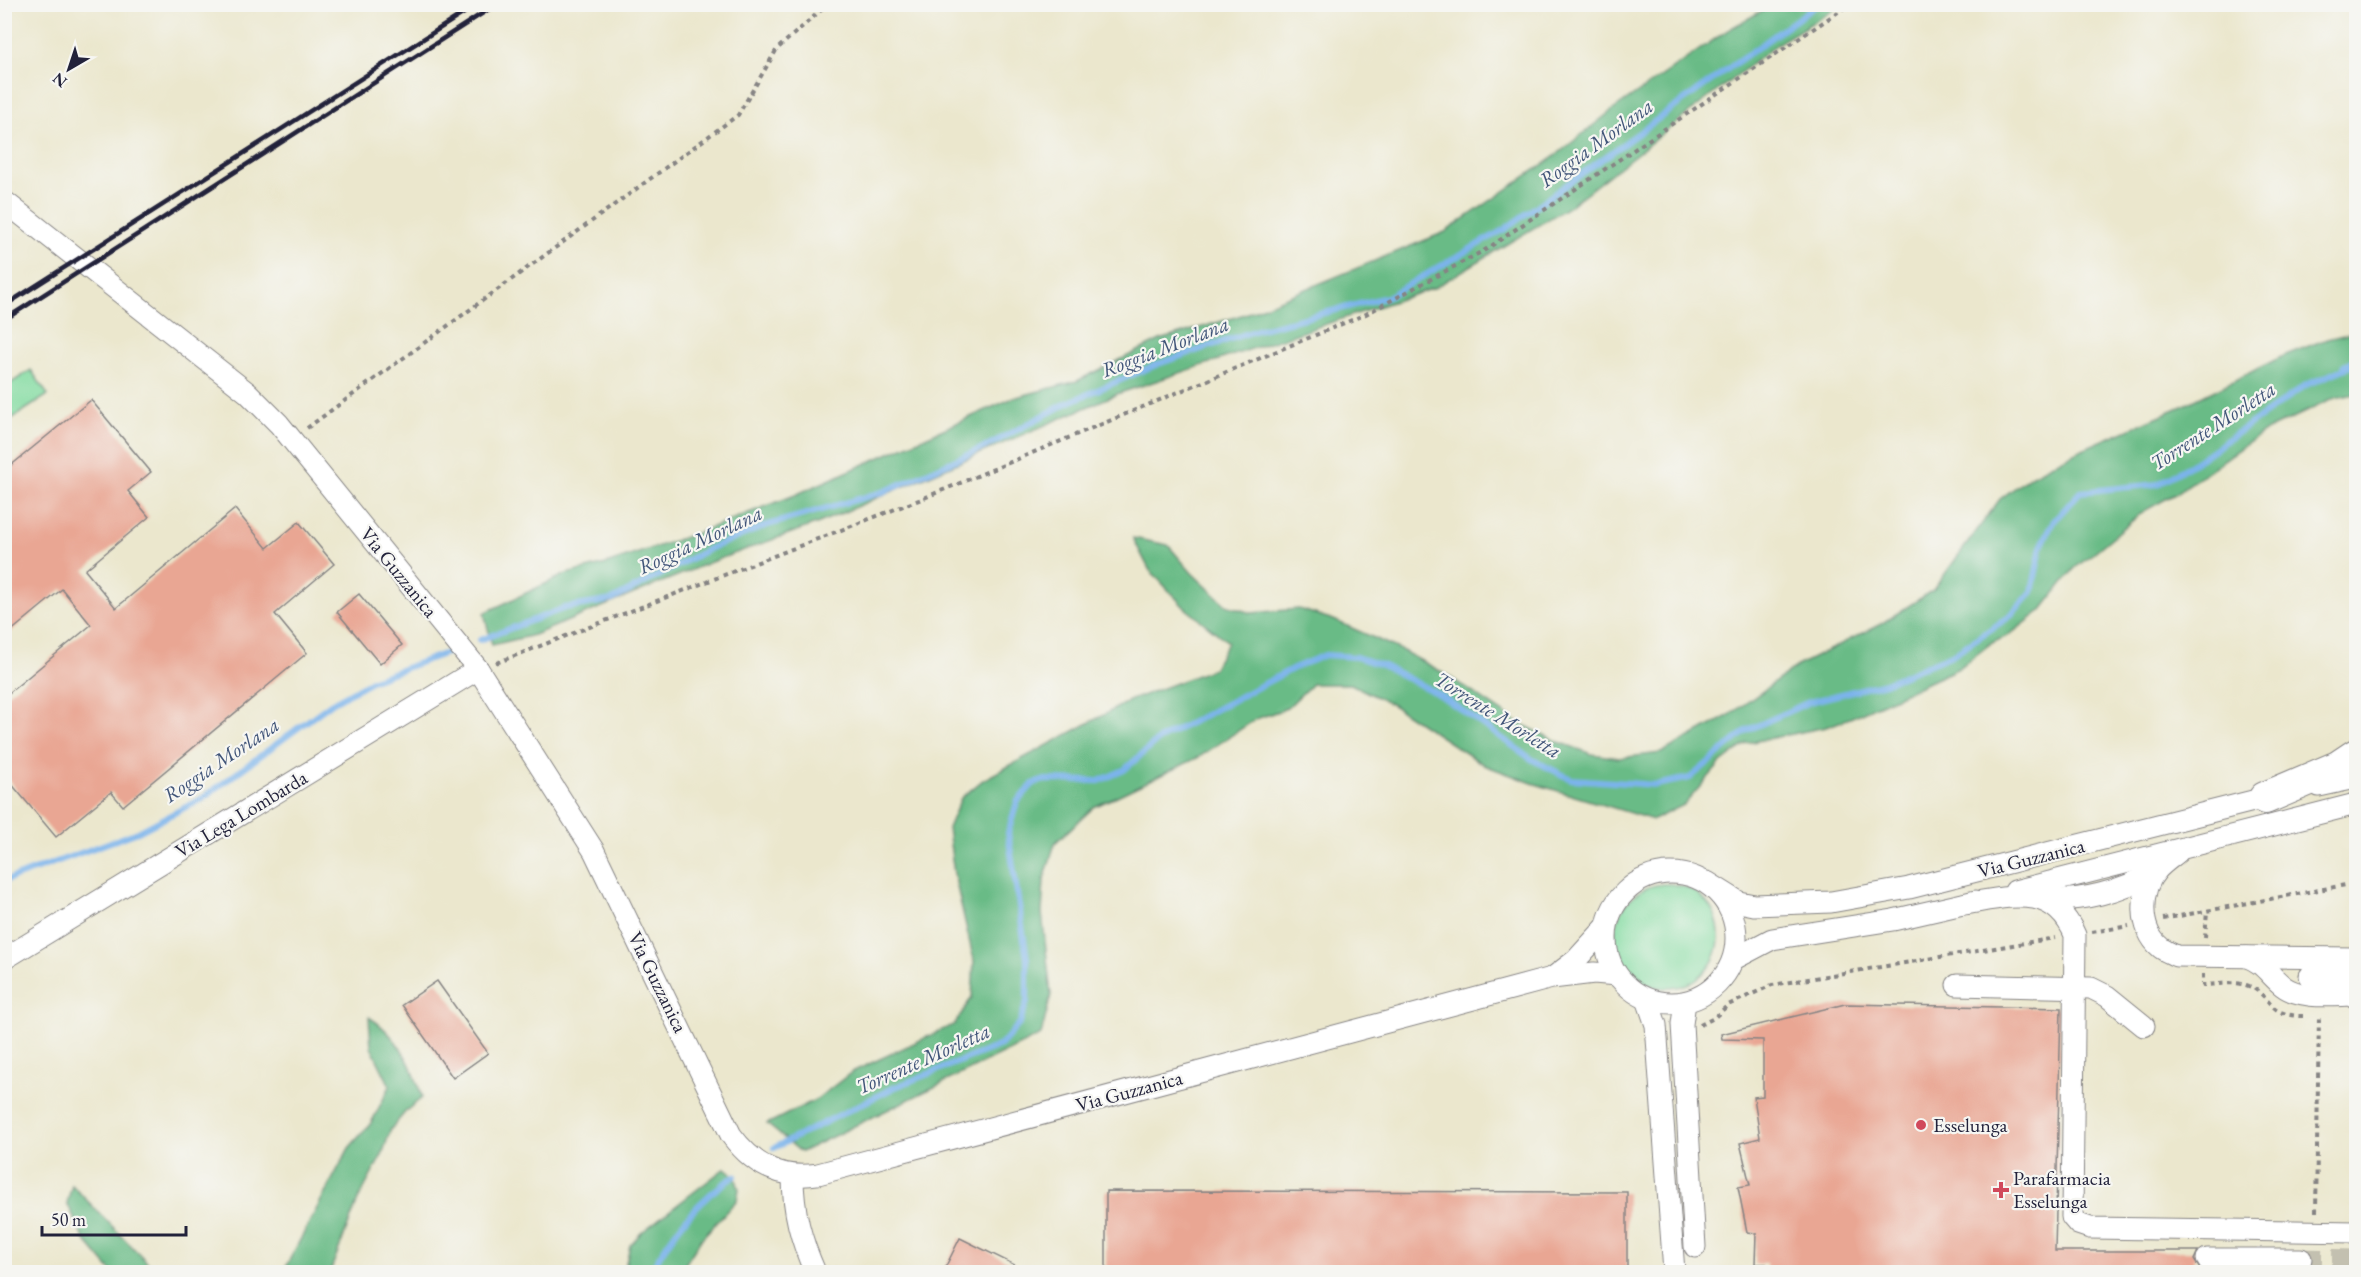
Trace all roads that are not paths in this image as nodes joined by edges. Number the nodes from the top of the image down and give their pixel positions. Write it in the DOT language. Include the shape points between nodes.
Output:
graph roads {
  1 [pos="4,201"];
  2 [pos="478,669"];
  3 [pos="2356,755"];
  4 [pos="2356,778"];
  5 [pos="2265,798"];
  6 [pos="2356,804"];
  7 [pos="2184,848"];
  8 [pos="2156,871"];
  9 [pos="1707,882"];
  10 [pos="2038,898"];
  11 [pos="1964,904"];
  12 [pos="1606,927"];
  13 [pos="2246,957"];
  14 [pos="2356,958"];
  15 [pos="4,959"];
  16 [pos="1734,959"];
  17 [pos="1617,975"];
  18 [pos="2310,976"];
  19 [pos="2356,976"];
  20 [pos="1552,978"];
  21 [pos="1957,986"];
  22 [pos="2074,987"];
  23 [pos="2356,995"];
  24 [pos="1647,999"];
  25 [pos="1684,1002"];
  26 [pos="2144,1026"];
  27 [pos="793,1176"];
  28 [pos="2356,1232"];
  29 [pos="1695,1247"];
  30 [pos="2207,1259"];
  31 [pos="2301,1259"];
  32 [pos="816,1272"];
  33 [pos="1674,1272"];
  1 -- 2 [label="street, Via Guzzanica" via="248,393"];
  2 -- 15 [label="street, Via Lega Lombarda"];
  2 -- 27 [label="street, Via Guzzanica" via="594,850 731,1135 764,1167"];
  3 -- 5 [label="highway" via="2338,767"];
  4 -- 5 [label="street, Via Guzzanica"];
  5 -- 9 [label="street, Via Guzzanica" via="1909,888 1831,902 1754,905 1739,902"];
  6 -- 7 [label="street, Via Guzzanica"];
  7 -- 8 [label="street"];
  7 -- 11 [label="street, Via Guzzanica"];
  8 -- 10 [label="street" via="2138,883 2064,901"];
  8 -- 13 [label="street" via="2148,885 2145,923 2161,948 2176,956"];
  9 -- 12 [label="street, Via Guzzanica" via="1687,874 1665,872 1644,878 1626,890 1613,907"];
  9 -- 16 [label="street" via="1723,897 1733,916 1737,938"];
  10 -- 11 [label="street" via="2013,896"];
  10 -- 22 [label="street" via="2055,906 2067,918 2074,935"];
  11 -- 16 [label="street, Via Guzzanica" via="1893,920 1772,939"];
  12 -- 17 [label="street" via="1610,960"];
  12 -- 20 [label="street, Via Guzzanica" via="1576,960"];
  13 -- 14 [label="street"];
  13 -- 23 [label="street" via="2267,967 2283,986 2295,992"];
  16 -- 25 [label="street" via="1720,983"];
  17 -- 20 [label="street, Via Guzzanica" via="1593,973"];
  17 -- 24 [label="street"];
  18 -- 19 [label="street"];
  20 -- 27 [label="street, Via Guzzanica" via="818,1174"];
  21 -- 22 [label="street"];
  22 -- 26 [label="street" via="2091,988 2107,996"];
  22 -- 28 [label="street" via="2072,1217 2078,1224 2090,1228"];
  24 -- 25 [label="street"];
  24 -- 33 [label="street" via="1656,1025"];
  25 -- 29 [label="street"];
  27 -- 32 [label="street" via="798,1228"];
  30 -- 31 [label="street"];
}
